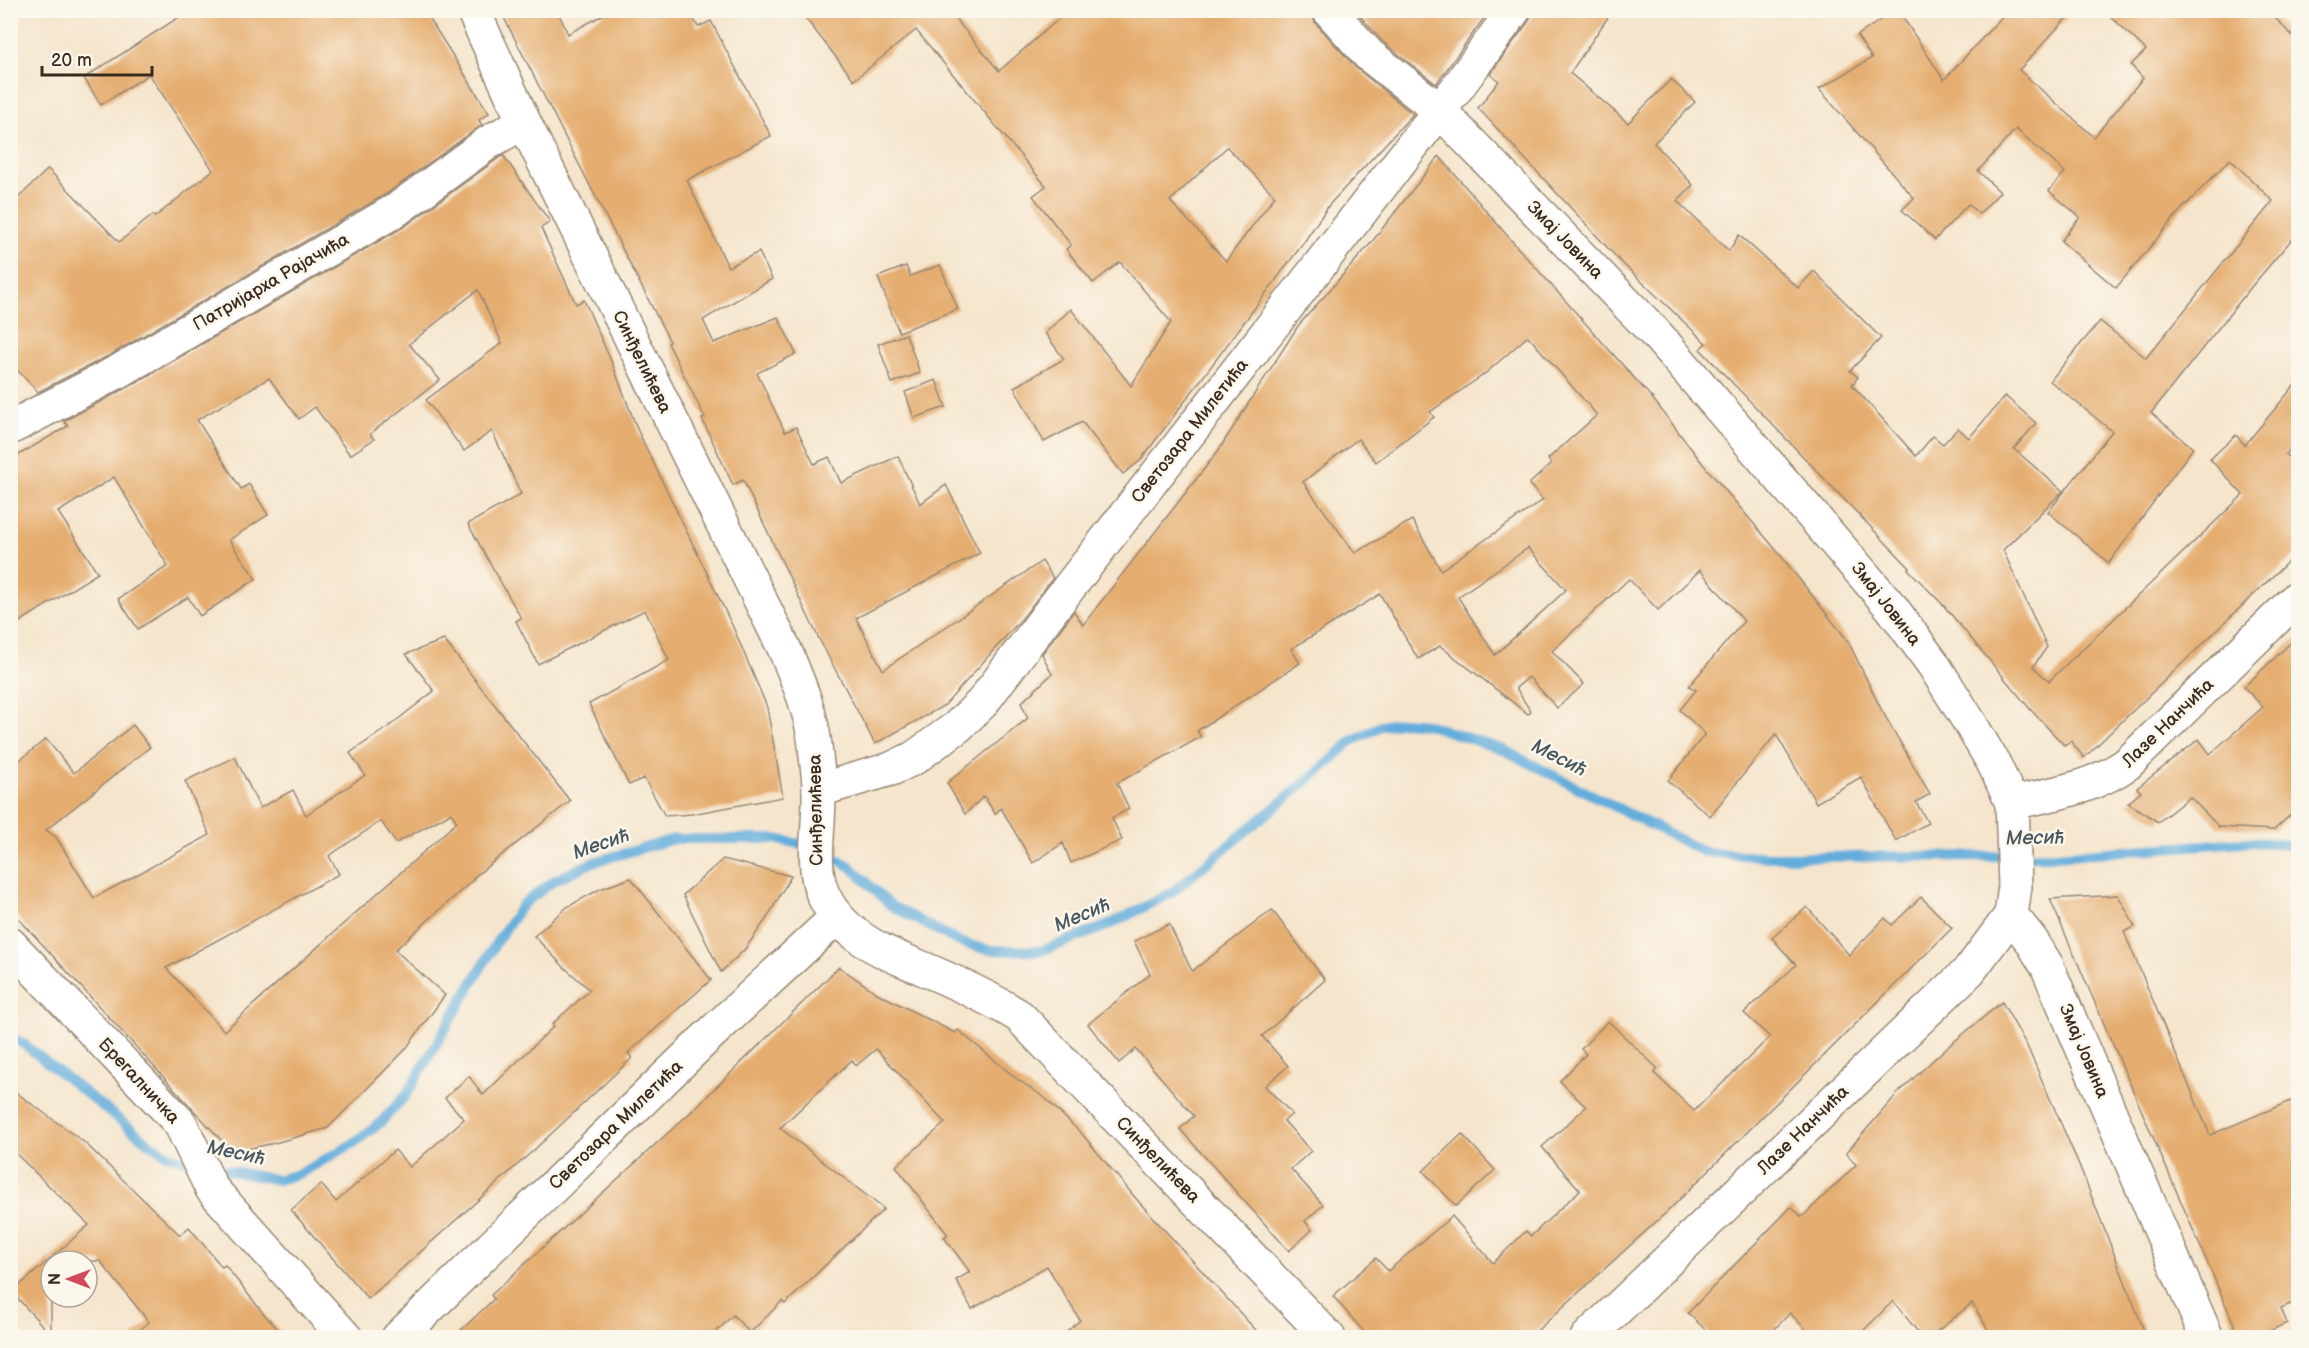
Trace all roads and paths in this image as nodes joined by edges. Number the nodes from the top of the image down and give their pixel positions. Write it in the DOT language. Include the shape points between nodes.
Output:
graph roads {
  1 [pos="473,10"];
  2 [pos="1329,10"];
  3 [pos="1514,10"];
  4 [pos="1439,110"];
  5 [pos="524,122"];
  6 [pos="10,428"];
  7 [pos="2298,597"];
  8 [pos="818,803"];
  9 [pos="2013,815"];
  10 [pos="2013,900"];
  11 [pos="837,917"];
  12 [pos="10,944"];
  13 [pos="346,1338"];
  14 [pos="398,1338"];
  15 [pos="1329,1338"];
  16 [pos="1587,1338"];
  17 [pos="2207,1338"];
  1 -- 5 [label="street, Синђелићева"];
  2 -- 4 [label="street, Змај Јовина" via="1369,55"];
  3 -- 4 [label="street, Светозара Милетића"];
  4 -- 8 [label="street, Светозара Милетића" via="982,704 914,758"];
  4 -- 9 [label="street, Змај Јовина" via="1657,335 1892,608 1933,664 1994,764"];
  5 -- 6 [label="street, Патријарха Рајачића" via="489,142 396,210 121,370"];
  5 -- 8 [label="street, Синђелићева" via="785,650 811,719"];
  7 -- 9 [label="street, Лазе Нанчића" via="2118,770"];
  8 -- 11 [label="street, Синђелићева" via="816,877 822,895"];
  9 -- 10 [label="street, Змај Јовина"];
  10 -- 16 [label="street, Лазе Нанчића" via="1970,970"];
  10 -- 17 [label="street, Змај Јовина" via="2047,966"];
  11 -- 14 [label="street, Светозара Милетића" via="703,1041"];
  11 -- 15 [label="street, Синђелићева" via="870,945 969,988 1019,1016"];
  12 -- 13 [label="street, Брегалничка" via="180,1123 212,1189"];
}
